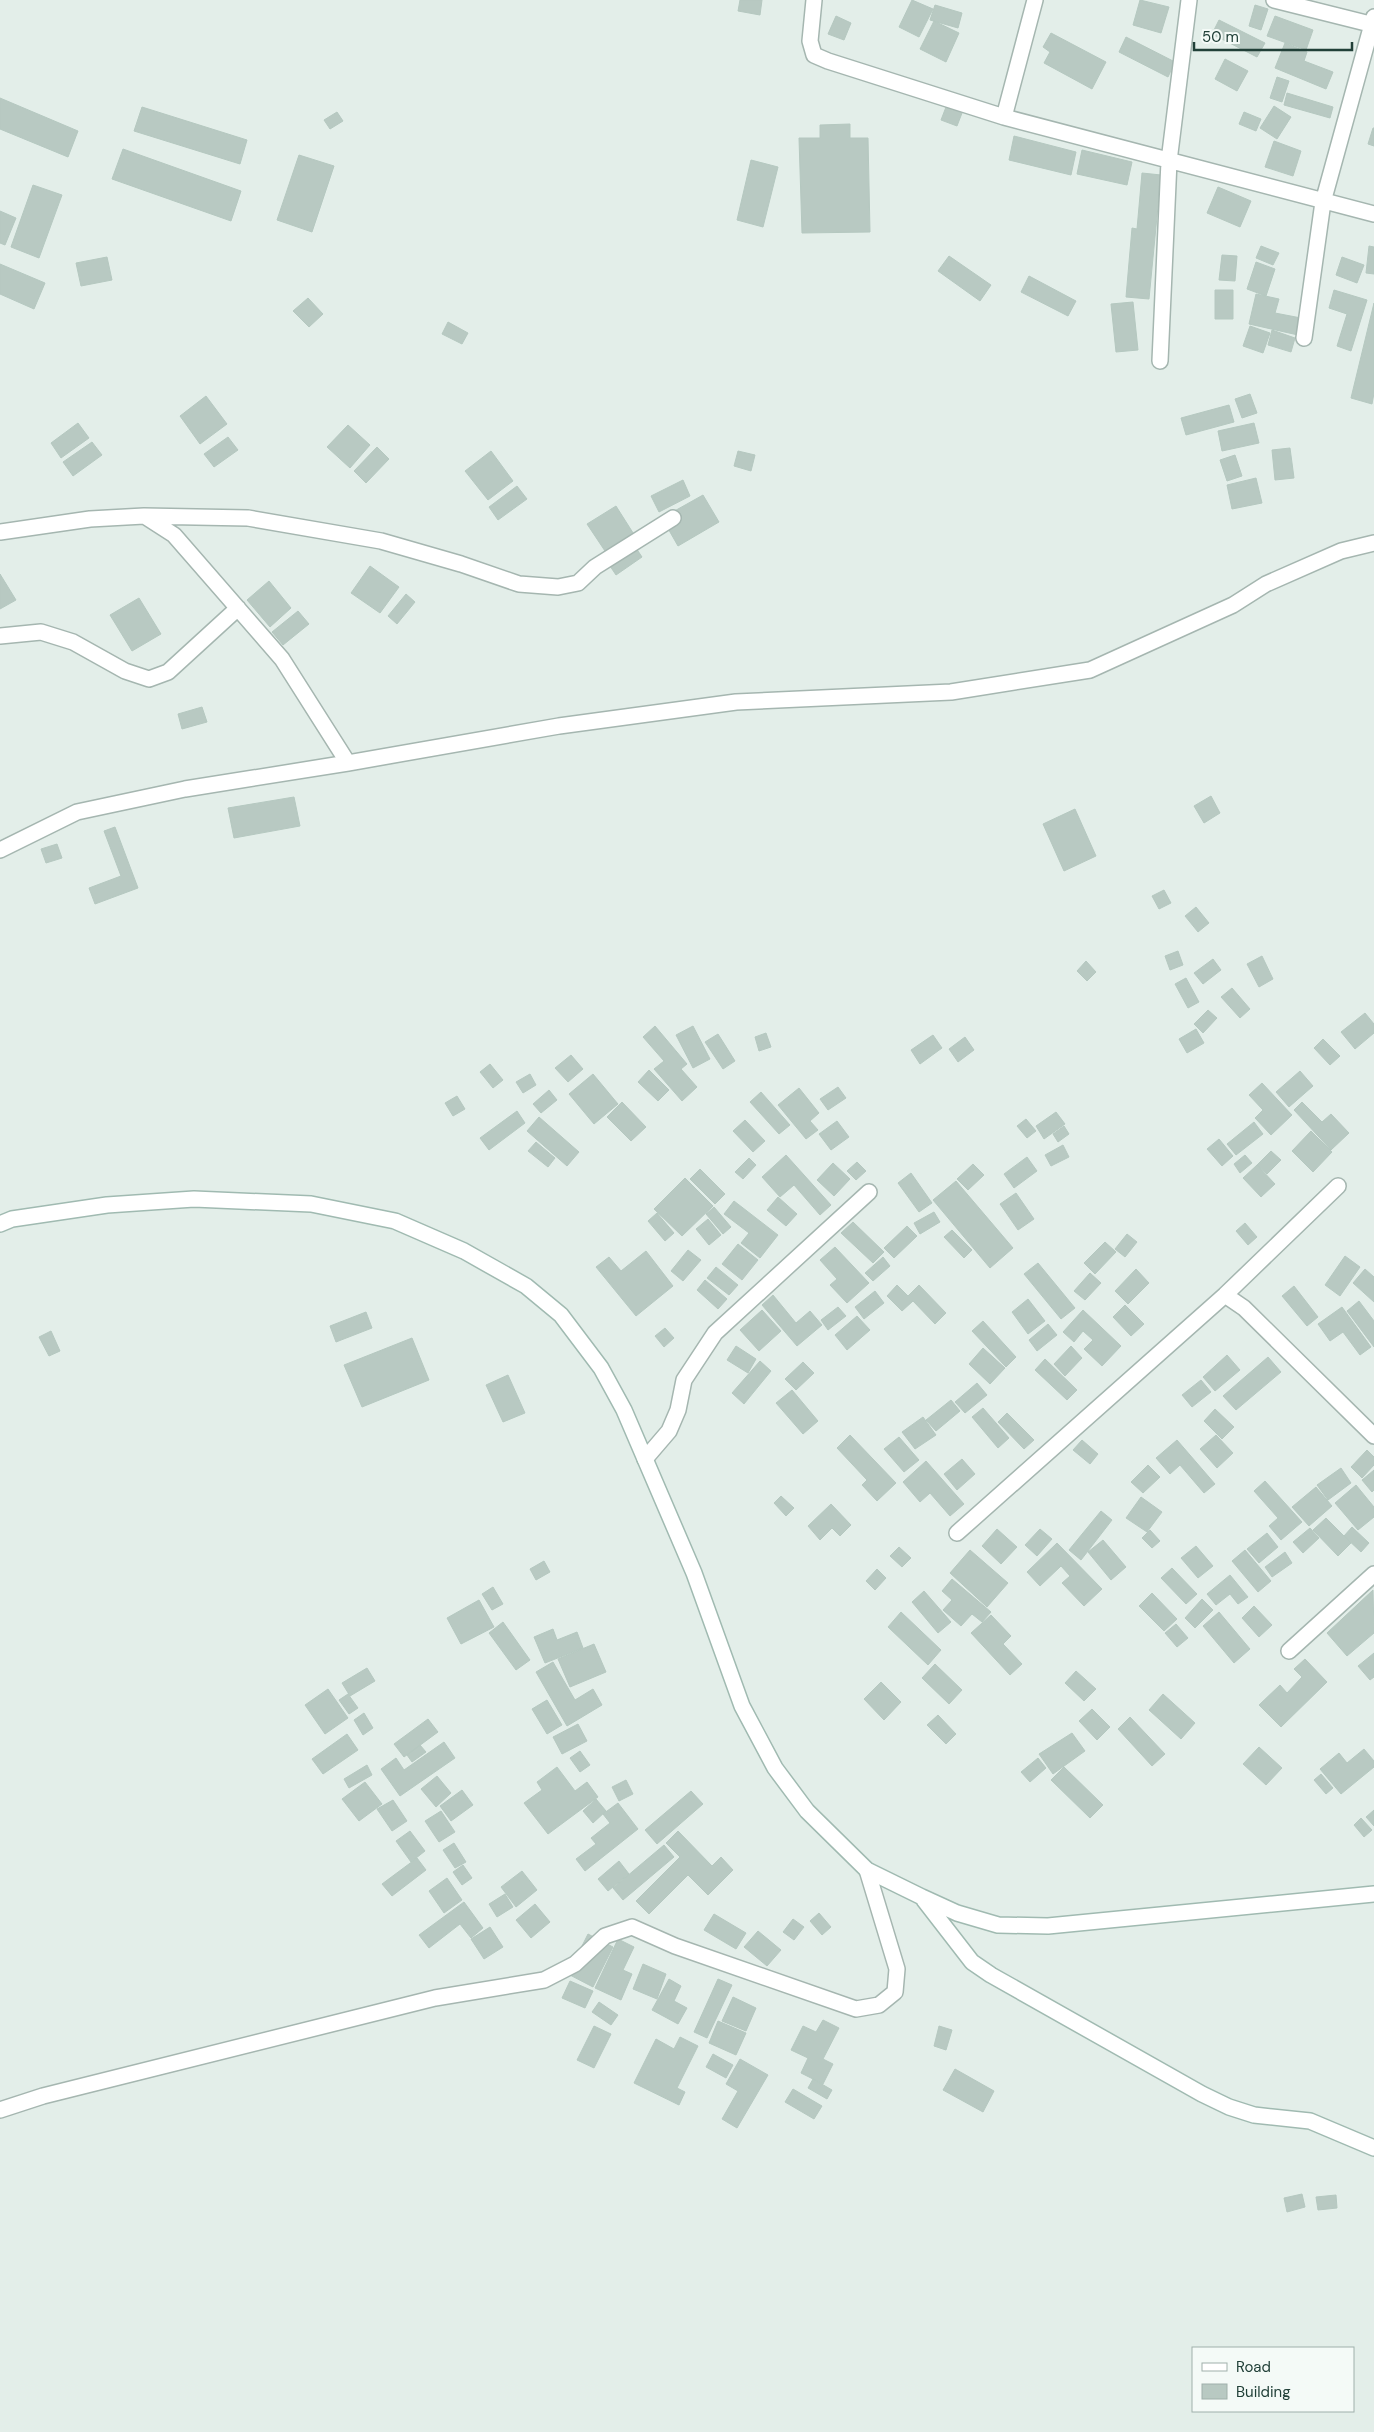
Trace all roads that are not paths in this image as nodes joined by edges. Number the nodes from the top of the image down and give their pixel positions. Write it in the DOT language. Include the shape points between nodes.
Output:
graph roads {
  1 [pos="814,0"];
  2 [pos="1035,0"];
  3 [pos="1189,0"];
  4 [pos="1274,0"];
  5 [pos="1373,22"];
  6 [pos="1004,117"];
  7 [pos="1169,161"];
  8 [pos="1323,202"];
  9 [pos="1374,214"];
  10 [pos="1304,338"];
  11 [pos="1160,361"];
  12 [pos="144,516"];
  13 [pos="673,518"];
  14 [pos="0,532"];
  15 [pos="1374,543"];
  16 [pos="238,608"];
  17 [pos="0,636"];
  18 [pos="348,763"];
  19 [pos="0,850"];
  20 [pos="1338,1186"];
  21 [pos="869,1192"];
  22 [pos="0,1224"];
  23 [pos="1226,1295"];
  24 [pos="1374,1436"];
  25 [pos="645,1459"];
  26 [pos="956,1533"];
  27 [pos="1374,1574"];
  28 [pos="1289,1651"];
  29 [pos="867,1870"];
  30 [pos="1374,1894"];
  31 [pos="922,1897"];
  32 [pos="0,2110"];
  33 [pos="1374,2148"];
  1 -- 6 [label="street" via="810,42 814,55"];
  2 -- 6 [label="street"];
  3 -- 7 [label="street"];
  4 -- 5 [label="street"];
  5 -- 8 [label="street"];
  6 -- 7 [label="street"];
  7 -- 8 [label="street"];
  7 -- 11 [label="street"];
  8 -- 9 [label="street"];
  8 -- 10 [label="street"];
  12 -- 13 [label="street" via="248,518 310,528 381,541 519,584 558,587 578,583 595,567"];
  12 -- 14 [label="street" via="90,519"];
  12 -- 16 [label="street" via="174,535"];
  15 -- 18 [label="street" via="1341,551 1266,584 1233,605 1090,670 951,692 736,702 559,726"];
  16 -- 17 [label="street" via="168,672 149,679 125,671 72,642 41,632"];
  16 -- 18 [label="street" via="282,659"];
  18 -- 19 [label="street" via="185,789 76,812"];
  20 -- 23 [label="street"];
  21 -- 25 [label="street" via="714,1334 684,1380 678,1410 669,1431"];
  22 -- 25 [label="street" via="12,1218 107,1205 194,1199 311,1204 395,1221 480,1260 526,1286 561,1316 601,1368"];
  23 -- 24 [label="street" via="1244,1308"];
  23 -- 26 [label="street"];
  25 -- 29 [label="street" via="694,1573 742,1706 775,1768 807,1811"];
  27 -- 28 [label="street"];
  29 -- 31 [label="street"];
  29 -- 32 [label="street" via="897,1969 895,1992 879,2005 856,2009 675,1946 632,1927 605,1936 575,1964 544,1980 435,1998"];
  30 -- 31 [label="street" via="1048,1926 998,1924 957,1913"];
  31 -- 33 [label="street" via="972,1962 1202,2094 1254,2116 1310,2121"];
}
